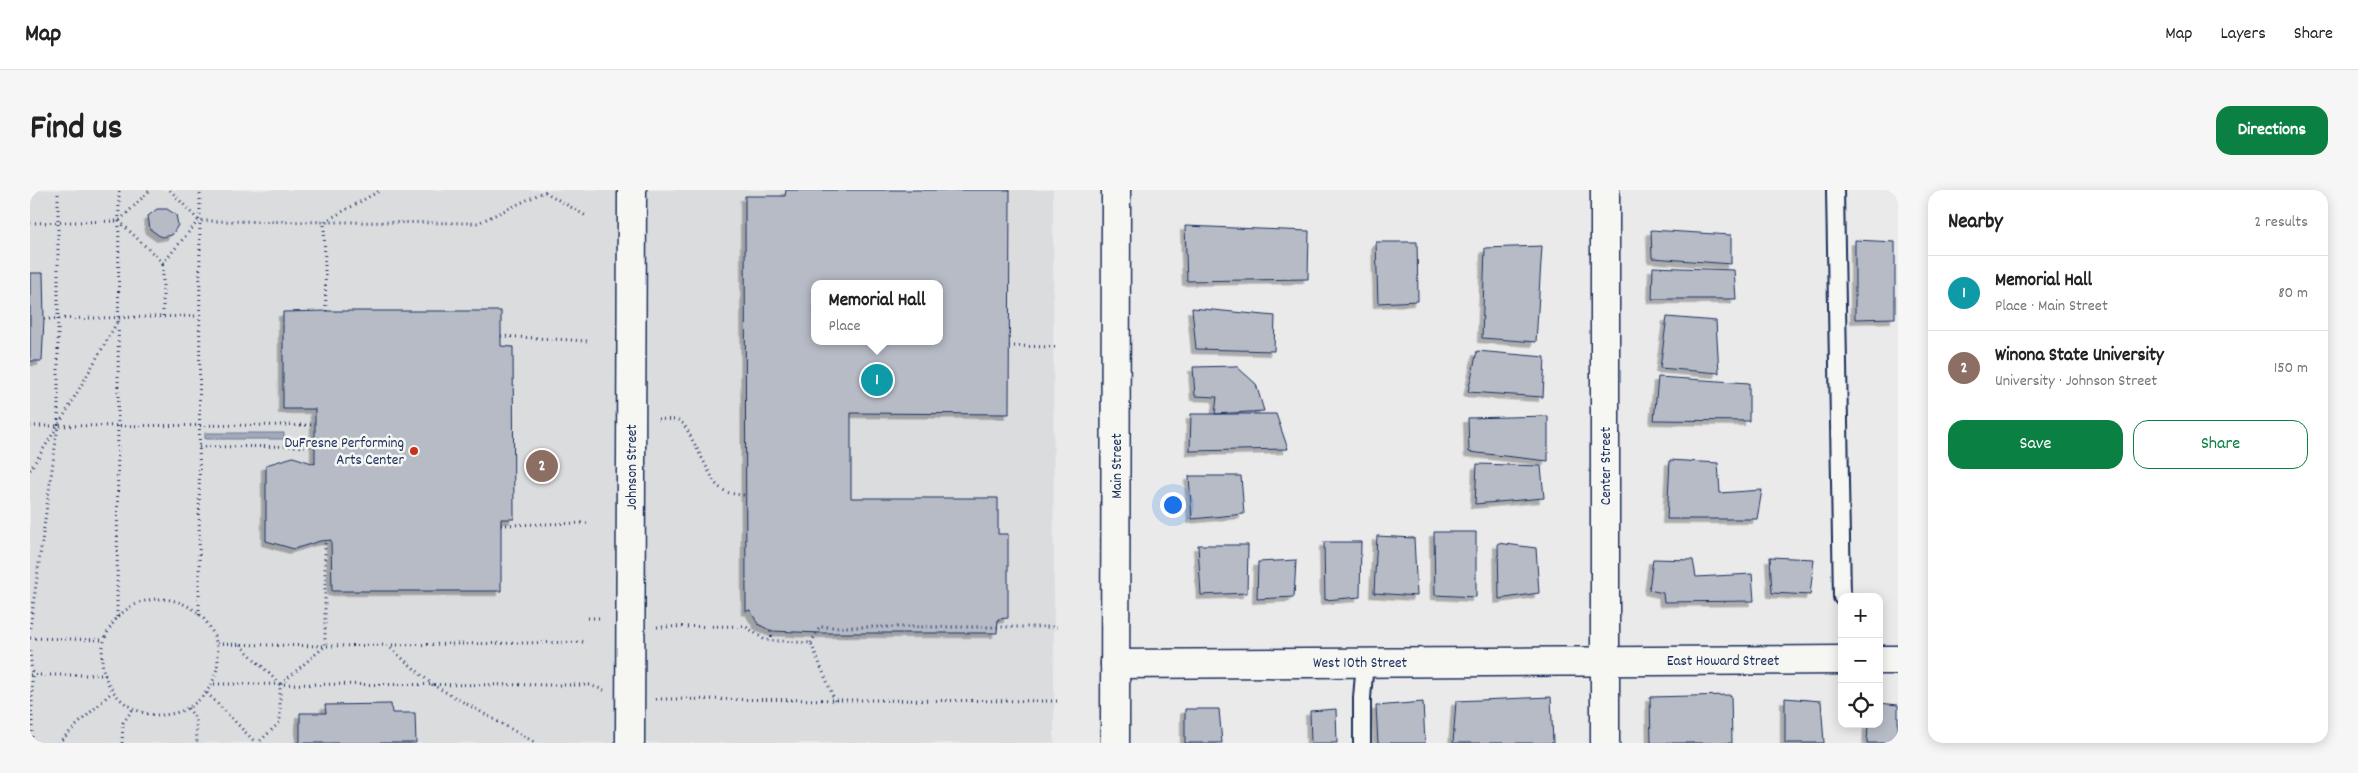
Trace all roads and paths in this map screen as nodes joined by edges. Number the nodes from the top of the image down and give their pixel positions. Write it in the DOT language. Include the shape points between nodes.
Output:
graph roads {
  1 [pos="58,190"];
  2 [pos="120,190"];
  3 [pos="150,190"];
  4 [pos="170,190"];
  5 [pos="200,190"];
  6 [pos="381,190"];
  7 [pos="548,190"];
  8 [pos="632,190"];
  9 [pos="1116,190"];
  10 [pos="1605,190"];
  11 [pos="1835,190"];
  12 [pos="544,192"];
  13 [pos="586,216"];
  14 [pos="119,221"];
  15 [pos="199,221"];
  16 [pos="58,222"];
  17 [pos="324,222"];
  18 [pos="30,223"];
  19 [pos="163,263"];
  20 [pos="326,311"];
  21 [pos="163,316"];
  22 [pos="198,316"];
  23 [pos="119,318"];
  24 [pos="44,319"];
  25 [pos="58,319"];
  26 [pos="501,336"];
  27 [pos="587,341"];
  28 [pos="1009,346"];
  29 [pos="1056,347"];
  30 [pos="631,420"];
  31 [pos="315,425"];
  32 [pos="30,426"];
  33 [pos="58,426"];
  34 [pos="120,426"];
  35 [pos="199,426"];
  36 [pos="315,446"];
  37 [pos="199,447"];
  38 [pos="30,470"];
  39 [pos="744,495"];
  40 [pos="587,523"];
  41 [pos="501,525"];
  42 [pos="325,541"];
  43 [pos="1842,593"];
  44 [pos="199,615"];
  45 [pos="117,617"];
  46 [pos="588,618"];
  47 [pos="603,618"];
  48 [pos="651,627"];
  49 [pos="1057,627"];
  50 [pos="30,628"];
  51 [pos="771,631"];
  52 [pos="30,638"];
  53 [pos="104,640"];
  54 [pos="772,641"];
  55 [pos="587,642"];
  56 [pos="811,643"];
  57 [pos="217,644"];
  58 [pos="239,644"];
  59 [pos="386,645"];
  60 [pos="325,646"];
  61 [pos="30,651"];
  62 [pos="1605,660"];
  63 [pos="1838,660"];
  64 [pos="1883,660"];
  65 [pos="1898,660"];
  66 [pos="1365,662"];
  67 [pos="1115,664"];
  68 [pos="31,675"];
  69 [pos="106,675"];
  70 [pos="280,684"];
  71 [pos="112,692"];
  72 [pos="207,693"];
  73 [pos="835,701"];
  74 [pos="188,708"];
  75 [pos="133,709"];
  76 [pos="32,743"];
  77 [pos="58,743"];
  78 [pos="122,743"];
  79 [pos="197,743"];
  80 [pos="257,743"];
  81 [pos="536,743"];
  82 [pos="630,743"];
  83 [pos="1115,743"];
  84 [pos="1362,743"];
  85 [pos="1605,743"];
  1 -- 16 [label="path"];
  2 -- 14 [label="path"];
  3 -- 14 [label="path"];
  4 -- 15 [label="path"];
  5 -- 15 [label="path"];
  6 -- 17 [label="path"];
  7 -- 12 [label="path"];
  8 -- 30 [label="street, Johnson Street"];
  9 -- 67 [label="street, Main Street"];
  10 -- 62 [label="street, Center Street"];
  11 -- 43 [label="lane"];
  12 -- 13 [label="path"];
  12 -- 17 [label="path" via="478,223"];
  14 -- 16 [label="path"];
  14 -- 19 [label="path"];
  14 -- 23 [label="path"];
  15 -- 17 [label="path"];
  15 -- 19 [label="path"];
  15 -- 22 [label="path"];
  16 -- 18 [label="path"];
  16 -- 25 [label="path"];
  17 -- 20 [label="path"];
  19 -- 21 [label="path"];
  21 -- 22 [label="path"];
  21 -- 23 [label="path"];
  22 -- 35 [label="path"];
  23 -- 25 [label="path"];
  23 -- 33 [label="path"];
  23 -- 34 [label="path"];
  24 -- 25 [label="path"];
  25 -- 33 [label="path"];
  26 -- 27 [label="path"];
  28 -- 29 [label="path"];
  30 -- 39 [label="path" via="669,418 684,424 715,483 729,493"];
  30 -- 82 [label="street, Johnson Street"];
  31 -- 35 [label="path"];
  32 -- 33 [label="path"];
  33 -- 34 [label="path"];
  33 -- 38 [label="path"];
  33 -- 50 [label="path"];
  34 -- 35 [label="path"];
  34 -- 45 [label="path"];
  35 -- 37 [label="path"];
  36 -- 37 [label="path"];
  37 -- 44 [label="path"];
  40 -- 41 [label="path"];
  42 -- 60 [label="path"];
  44 -- 45 [label="path" via="180,601 159,598 136,603"];
  44 -- 57 [label="path"];
  45 -- 53 [label="path"];
  46 -- 47 [label="path"];
  48 -- 54 [label="path" via="745,626"];
  49 -- 56 [label="path" via="820,627"];
  51 -- 54 [label="path"];
  52 -- 53 [label="path"];
  53 -- 69 [label="path"];
  54 -- 56 [label="path"];
  55 -- 59 [label="path"];
  56 -- 73 [label="path"];
  57 -- 58 [label="path"];
  57 -- 72 [label="path" via="219,665 214,684"];
  58 -- 60 [label="path"];
  58 -- 70 [label="path"];
  59 -- 60 [label="path"];
  59 -- 81 [label="path" via="433,685"];
  60 -- 70 [label="path"];
  61 -- 68 [label="path"];
  62 -- 63 [label="street, East Howard Street"];
  62 -- 66 [label="street, West 10th Street"];
  62 -- 85 [label="street, Center Street"];
  64 -- 65 [label="street"];
  66 -- 67 [label="street, West 10th Street"];
  66 -- 84 [label="lane"];
  67 -- 83 [label="street, Main Street"];
  68 -- 69 [label="path"];
  68 -- 76 [label="path"];
  69 -- 71 [label="path"];
  70 -- 80 [label="path" via="280,722"];
  71 -- 75 [label="path"];
  71 -- 77 [label="path"];
  72 -- 74 [label="path"];
  72 -- 80 [label="path"];
  74 -- 75 [label="path" via="170,716 151,716"];
  74 -- 79 [label="path" via="196,719"];
  75 -- 78 [label="path" via="122,723"];
}
